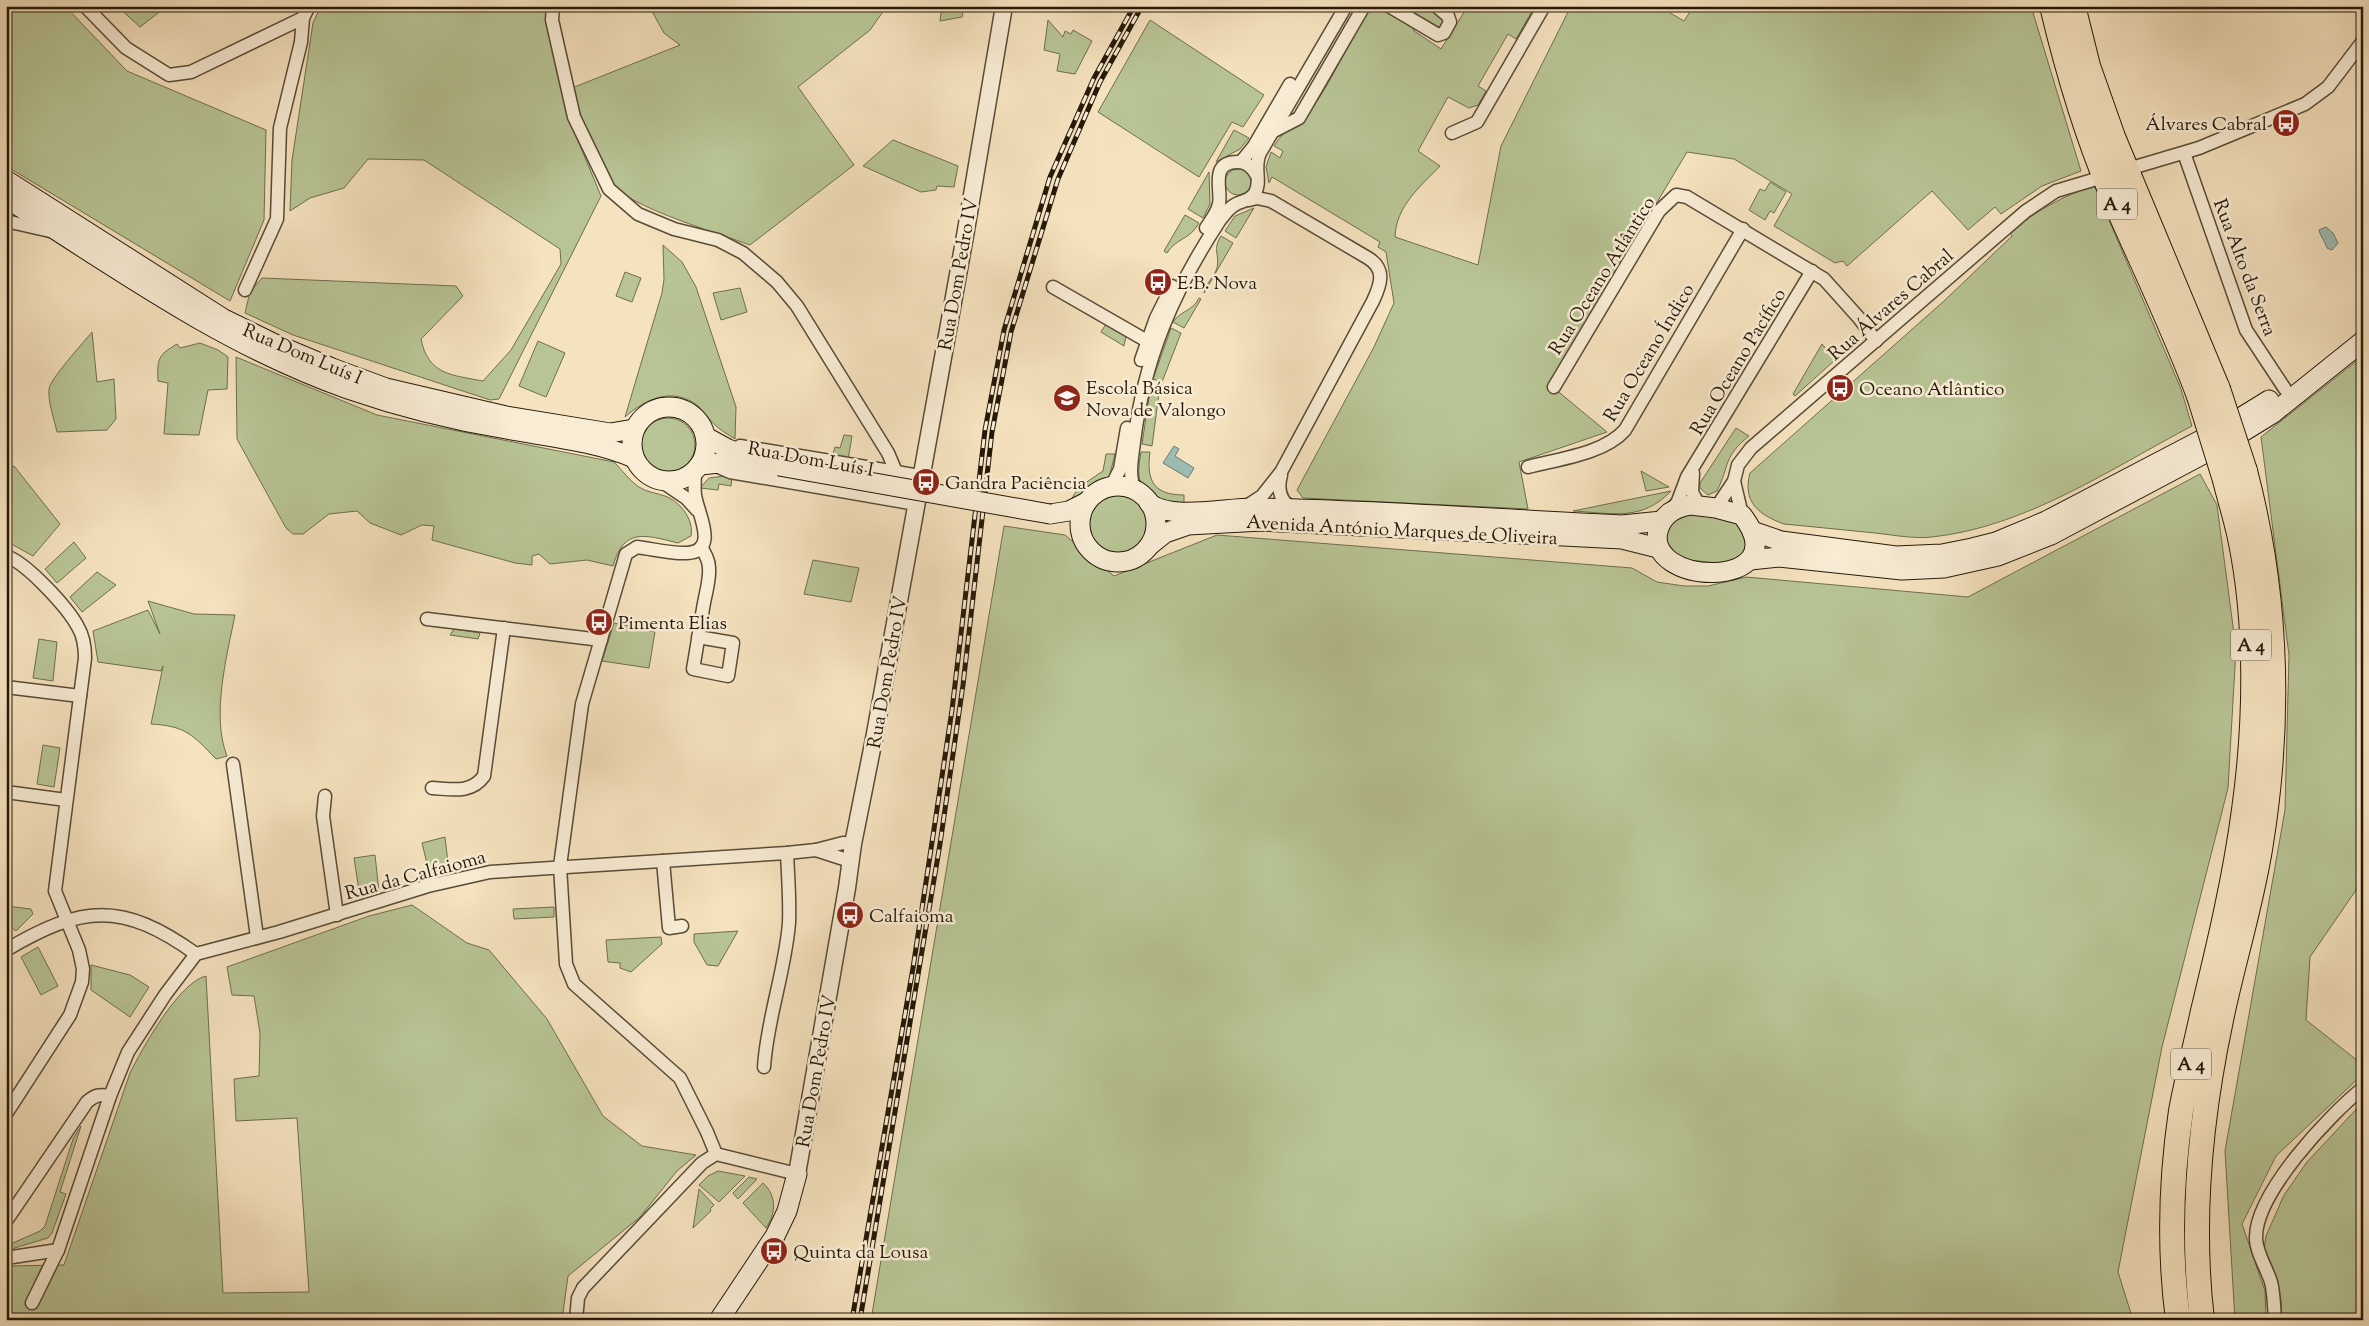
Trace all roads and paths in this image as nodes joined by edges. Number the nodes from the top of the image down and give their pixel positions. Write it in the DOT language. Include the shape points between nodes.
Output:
graph roads {
  1 [pos="85,6"];
  2 [pos="309,6"];
  3 [pos="552,6"];
  4 [pos="1004,6"];
  5 [pos="1336,6"];
  6 [pos="1346,6"];
  7 [pos="1389,6"];
  8 [pos="1436,6"];
  9 [pos="1544,6"];
  10 [pos="2052,6"];
  11 [pos="2073,6"];
  12 [pos="1364,8"];
  13 [pos="303,18"];
  14 [pos="2363,41"];
  15 [pos="1272,132"];
  16 [pos="1452,133"];
  17 [pos="2184,153"];
  18 [pos="1241,162"];
  19 [pos="2135,167"];
  20 [pos="1257,177"];
  21 [pos="6,180"];
  22 [pos="2093,180"];
  23 [pos="1218,188"];
  24 [pos="6,198"];
  25 [pos="1244,201"];
  26 [pos="1271,201"];
  27 [pos="6,220"];
  28 [pos="1743,229"];
  29 [pos="57,230"];
  30 [pos="1812,271"];
  31 [pos="1053,287"];
  32 [pos="245,290"];
  33 [pos="2363,327"];
  34 [pos="1147,341"];
  35 [pos="1876,341"];
  36 [pos="2363,341"];
  37 [pos="1554,387"];
  38 [pos="2209,392"];
  39 [pos="2288,394"];
  40 [pos="634,429"];
  41 [pos="705,434"];
  42 [pos="634,458"];
  43 [pos="772,464"];
  44 [pos="702,467"];
  45 [pos="1528,468"];
  46 [pos="1693,470"];
  47 [pos="896,472"];
  48 [pos="1281,472"];
  49 [pos="920,476"];
  50 [pos="2235,476"];
  51 [pos="661,481"];
  52 [pos="1734,481"];
  53 [pos="1111,487"];
  54 [pos="1142,497"];
  55 [pos="1087,502"];
  56 [pos="916,504"];
  57 [pos="1707,506"];
  58 [pos="1245,508"];
  59 [pos="1282,510"];
  60 [pos="698,512"];
  61 [pos="1050,514"];
  62 [pos="1667,516"];
  63 [pos="1747,523"];
  64 [pos="1082,535"];
  65 [pos="1150,545"];
  66 [pos="701,547"];
  67 [pos="1658,548"];
  68 [pos="6,556"];
  69 [pos="1750,560"];
  70 [pos="427,619"];
  71 [pos="504,628"];
  72 [pos="698,637"];
  73 [pos="600,640"];
  74 [pos="6,687"];
  75 [pos="80,696"];
  76 [pos="233,764"];
  77 [pos="432,788"];
  78 [pos="6,792"];
  79 [pos="325,796"];
  80 [pos="66,800"];
  81 [pos="852,844"];
  82 [pos="816,850"];
  83 [pos="787,853"];
  84 [pos="850,861"];
  85 [pos="663,862"];
  86 [pos="560,866"];
  87 [pos="337,914"];
  88 [pos="68,919"];
  89 [pos="682,926"];
  90 [pos="257,937"];
  91 [pos="6,950"];
  92 [pos="196,954"];
  93 [pos="764,1067"];
  94 [pos="2363,1088"];
  95 [pos="110,1096"];
  96 [pos="6,1114"];
  97 [pos="716,1154"];
  98 [pos="796,1174"];
  99 [pos="6,1221"];
  100 [pos="58,1250"];
  101 [pos="6,1258"];
  102 [pos="32,1303"];
  103 [pos="576,1320"];
  104 [pos="719,1320"];
  105 [pos="2178,1320"];
  106 [pos="2202,1320"];
  107 [pos="2275,1320"];
  1 -- 13 [label="street" via="126,48 169,75 191,72"];
  2 -- 13 [label="street"];
  3 -- 47 [label="street" via="552,20 574,117 609,190 638,214 674,229 718,240 743,253 776,282 797,306 888,452"];
  4 -- 49 [label="street, Rua Dom Pedro IV"];
  5 -- 18 [label="street" via="1254,146"];
  6 -- 15 [label="street"];
  7 -- 8 [label="street" via="1438,35 1444,33 1450,22"];
  9 -- 16 [label="street" via="1477,122"];
  10 -- 38 [label="highway, A 4" via="2087,131 2110,190 2174,330"];
  11 -- 38 [label="highway, A 4" via="2088,66 2113,137 2146,221 2196,332"];
  12 -- 15 [label="street" via="1299,118"];
  13 -- 32 [label="street" via="301,42 280,128 277,218"];
  14 -- 17 [label="street" via="2328,87 2305,104"];
  15 -- 20 [label="street" via="1257,159"];
  17 -- 19 [label="street"];
  17 -- 39 [label="street, Rua Alto da Serra" via="2246,330"];
  18 -- 20 [label="street" via="1247,164"];
  18 -- 23 [label="street" via="1227,164 1222,169 1218,175"];
  20 -- 25 [label="street" via="1255,194"];
  20 -- 26 [label="street"];
  21 -- 40 [label="main road, Rua Dom Luís I" via="224,319 332,368 386,388 506,416 610,433"];
  22 -- 35 [label="street, Rua Álvares Cabral" via="2056,191 2026,211"];
  23 -- 25 [label="street" via="1226,199"];
  23 -- 34 [label="street" via="1220,198 1216,211 1163,303"];
  24 -- 29 [label="main road, Rua Dom Luís I"];
  25 -- 26 [label="street" via="1257,198"];
  25 -- 54 [label="street" via="1220,220 1169,311 1152,354 1140,396 1130,474"];
  26 -- 48 [label="street" via="1366,256 1381,272 1380,286"];
  27 -- 29 [label="street" via="44,231"];
  28 -- 30 [label="street, Rua Oceano Atlântico"];
  28 -- 37 [label="street, Rua Oceano Atlântico" via="1687,197 1676,195 1665,204"];
  28 -- 45 [label="street, Rua Oceano Índico" via="1621,435 1602,447"];
  29 -- 42 [label="main road, Rua Dom Luís I" via="224,333 348,389 456,420 607,447"];
  30 -- 35 [label="street, Rua Oceano Atlântico" via="1824,278"];
  30 -- 46 [label="street, Rua Oceano Pacífico"];
  31 -- 34 [label="street"];
  33 -- 39 [label="main road"];
  34 -- 53 [label="street" via="1134,387 1120,469"];
  35 -- 52 [label="street, Rua Álvares Cabral" via="1751,448 1738,465"];
  36 -- 39 [label="main road"];
  38 -- 50 [label="highway, A 4, bridge"];
  39 -- 63 [label="main road, Avenida António Marques de Oliveira" via="2069,510 1980,546 1942,554 1896,556 1781,541"];
  39 -- 69 [label="main road, Avenida António Marques de Oliveira" via="2228,441 2051,534 1998,556 1944,568 1902,570 1779,557"];
  40 -- 41 [label="main road, Rua Dom Luís I" via="648,413 670,407 690,413"];
  40 -- 42 [label="main road"];
  41 -- 43 [label="main road, Rua Dom Luís I" via="728,449"];
  41 -- 44 [label="main road" via="706,452"];
  41 -- 47 [label="street, Rua Dom Luís I" via="750,448"];
  42 -- 51 [label="main road, Rua Dom Luís I" via="642,470"];
  43 -- 44 [label="main road, Rua Dom Luís I"];
  43 -- 61 [label="main road, bridge"];
  44 -- 51 [label="main road, Rua Dom Luís I" via="683,479"];
  44 -- 56 [label="street, Rua Dom Luís I"];
  44 -- 60 [label="street" via="694,493"];
  46 -- 57 [label="street" via="1692,492"];
  46 -- 62 [label="street, Rua Oceano Pacífico"];
  47 -- 49 [label="street, Rua Dom Luís I"];
  48 -- 58 [label="street" via="1262,496"];
  48 -- 59 [label="street"];
  49 -- 56 [label="street, Rua Dom Pedro IV"];
  50 -- 105 [label="highway, A 4" via="2249,605 2251,754 2227,908 2181,1111 2172,1245"];
  50 -- 106 [label="highway, A 4" via="2258,520 2272,622 2274,700 2261,844 2221,1020 2198,1173 2196,1242"];
  51 -- 60 [label="street" via="686,498"];
  52 -- 57 [label="street, Rua Álvares Cabral"];
  52 -- 63 [label="street"];
  53 -- 54 [label="main road" via="1124,486"];
  53 -- 55 [label="main road" via="1100,490"];
  54 -- 58 [label="main road" via="1156,509 1175,512"];
  54 -- 65 [label="main road" via="1156,520"];
  55 -- 61 [label="main road" via="1069,511"];
  55 -- 64 [label="main road" via="1080,520"];
  56 -- 81 [label="street, Rua Dom Pedro IV"];
  57 -- 62 [label="main road, Avenida António Marques de Oliveira" via="1682,506"];
  57 -- 63 [label="main road, Avenida António Marques de Oliveira"];
  58 -- 59 [label="main road"];
  59 -- 62 [label="main road, Avenida António Marques de Oliveira" via="1622,525"];
  59 -- 65 [label="main road, Avenida António Marques de Oliveira" via="1188,525 1165,533"];
  59 -- 67 [label="main road, Avenida António Marques de Oliveira" via="1622,539"];
  60 -- 66 [label="street" via="705,528 705,541"];
  61 -- 64 [label="main road"];
  62 -- 67 [label="main road" via="1657,537"];
  63 -- 69 [label="main road" via="1755,547"];
  64 -- 65 [label="main road" via="1094,554 1117,562 1130,560"];
  66 -- 72 [label="street" via="708,558 710,570"];
  66 -- 73 [label="street" via="689,553 637,547 626,554"];
  67 -- 69 [label="main road, Avenida António Marques de Oliveira" via="1674,564 1706,572 1735,570"];
  68 -- 75 [label="street" via="15,559 43,584 78,626 85,658"];
  70 -- 71 [label="street"];
  71 -- 73 [label="street"];
  71 -- 77 [label="street" via="484,776 478,785 463,790"];
  73 -- 86 [label="street" via="582,704"];
  74 -- 75 [label="street"];
  75 -- 80 [label="street"];
  76 -- 90 [label="street"];
  78 -- 80 [label="street"];
  79 -- 87 [label="street" via="323,816"];
  80 -- 88 [label="street" via="55,891"];
  81 -- 82 [label="street, Rua da Calfaioma"];
  81 -- 84 [label="street, Rua Dom Pedro IV"];
  82 -- 83 [label="street, Rua da Calfaioma"];
  82 -- 84 [label="street, Rua da Calfaioma"];
  83 -- 85 [label="street, Rua da Calfaioma"];
  83 -- 93 [label="street" via="789,922"];
  84 -- 98 [label="street, Rua Dom Pedro IV"];
  85 -- 86 [label="street, Rua da Calfaioma"];
  85 -- 89 [label="street" via="669,928"];
  86 -- 87 [label="street, Rua da Calfaioma" via="469,876"];
  86 -- 97 [label="street" via="566,964 574,984 680,1078"];
  87 -- 90 [label="street, Rua da Calfaioma"];
  88 -- 91 [label="street" via="38,931"];
  88 -- 92 [label="street" via="99,914 129,919"];
  88 -- 96 [label="street" via="83,969 78,999"];
  90 -- 92 [label="street, Rua da Calfaioma"];
  92 -- 95 [label="street" via="128,1052"];
  94 -- 107 [label="street" via="2283,1172 2260,1219 2256,1239 2271,1284"];
  95 -- 99 [label="street" via="93,1096 87,1102"];
  95 -- 100 [label="street"];
  97 -- 98 [label="street"];
  97 -- 103 [label="street" via="702,1163 583,1288 578,1298"];
  98 -- 104 [label="main road, Rua Dom Pedro IV" via="787,1210 774,1236"];
  100 -- 101 [label="street"];
  100 -- 102 [label="street"];
}
